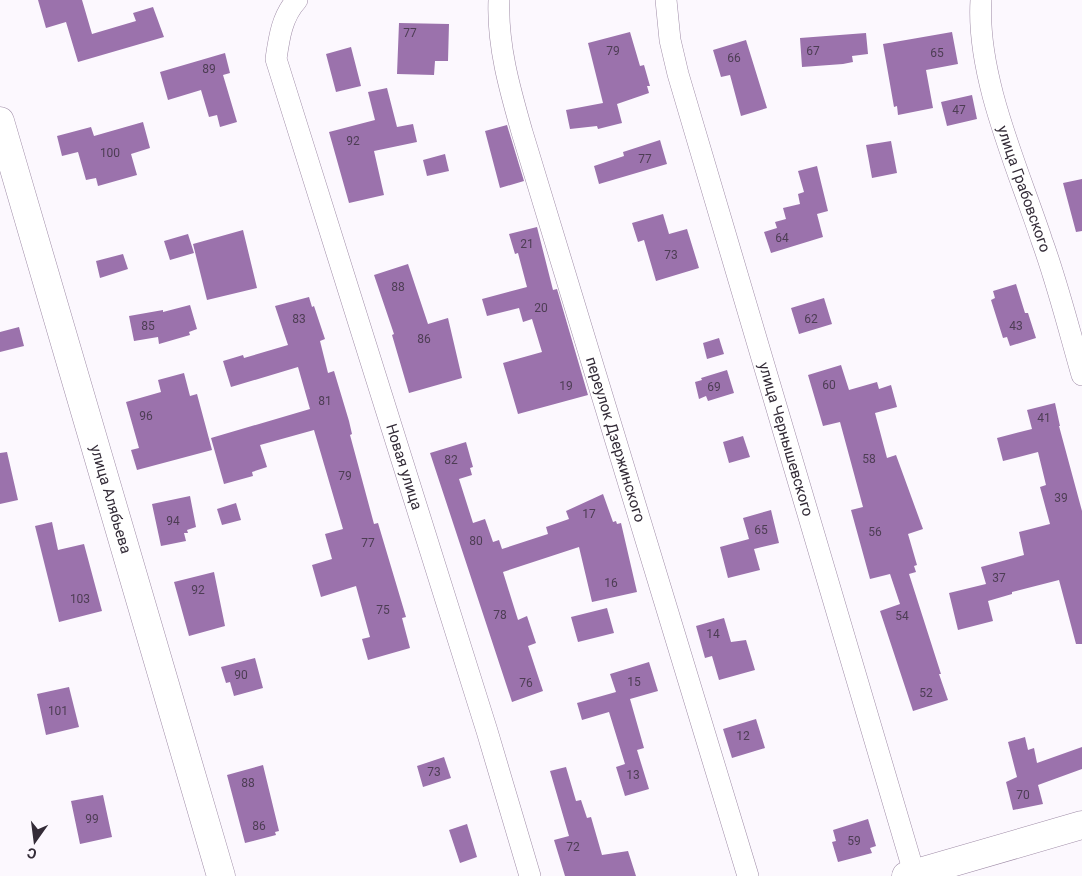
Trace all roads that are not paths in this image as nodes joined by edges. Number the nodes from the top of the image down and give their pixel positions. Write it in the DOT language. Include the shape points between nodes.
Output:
graph roads {
  1 [pos="297,0"];
  2 [pos="499,0"];
  3 [pos="666,0"];
  4 [pos="981,0"];
  5 [pos="0,121"];
  6 [pos="1082,375"];
  7 [pos="1082,825"];
  8 [pos="912,875"];
  9 [pos="221,876"];
  10 [pos="530,876"];
  11 [pos="748,876"];
  1 -- 10 [label="street, Новая улица" via="281,29 276,59"];
  2 -- 11 [label="street, переулок Дзержинского" via="501,39 513,103"];
  3 -- 8 [label="street, улица Чернышевского" via="678,74"];
  4 -- 6 [label="street, улица Грабовского" via="981,24 991,86"];
  5 -- 9 [label="main road, улица Алябьева"];
  7 -- 8 [label="main road"];
}
